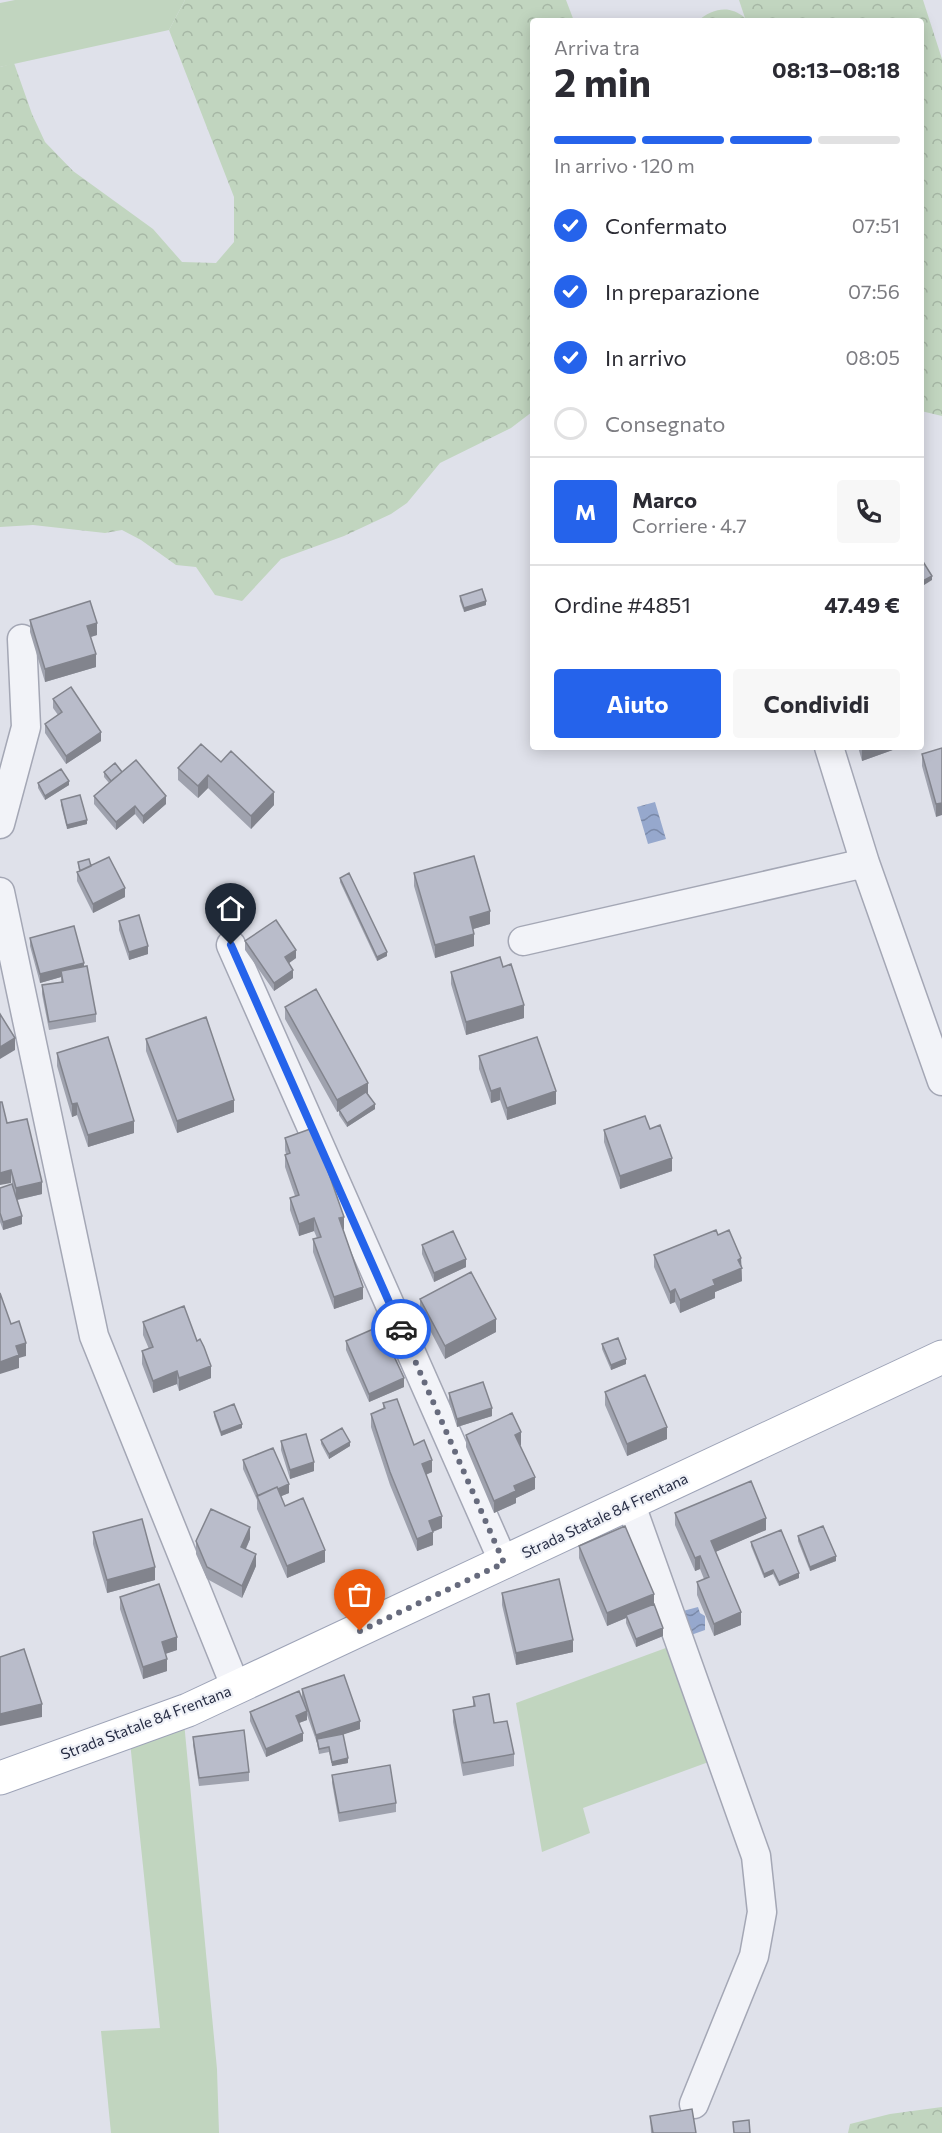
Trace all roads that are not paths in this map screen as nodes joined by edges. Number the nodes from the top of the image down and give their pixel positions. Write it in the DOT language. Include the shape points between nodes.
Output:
graph roads {
  1 [pos="21,639"];
  2 [pos="830,750"];
  3 [pos="0,824"];
  4 [pos="865,863"];
  5 [pos="0,892"];
  6 [pos="523,941"];
  7 [pos="231,945"];
  8 [pos="942,1081"];
  9 [pos="942,1357"];
  10 [pos="631,1505"];
  11 [pos="504,1563"];
  12 [pos="236,1688"];
  13 [pos="0,1778"];
  14 [pos="694,2104"];
  1 -- 3 [label="street" via="26,727"];
  2 -- 4 [label="street"];
  4 -- 6 [label="street"];
  4 -- 8 [label="street"];
  5 -- 12 [label="street" via="94,1336"];
  7 -- 11 [label="street"];
  9 -- 10 [label="main road, Strada Statale 84 Frentana"];
  10 -- 11 [label="main road, Strada Statale 84 Frentana"];
  10 -- 14 [label="street" via="756,1856 762,1912 754,1956"];
  11 -- 12 [label="main road, Strada Statale 84 Frentana"];
  12 -- 13 [label="main road, Strada Statale 84 Frentana" via="188,1710"];
}
